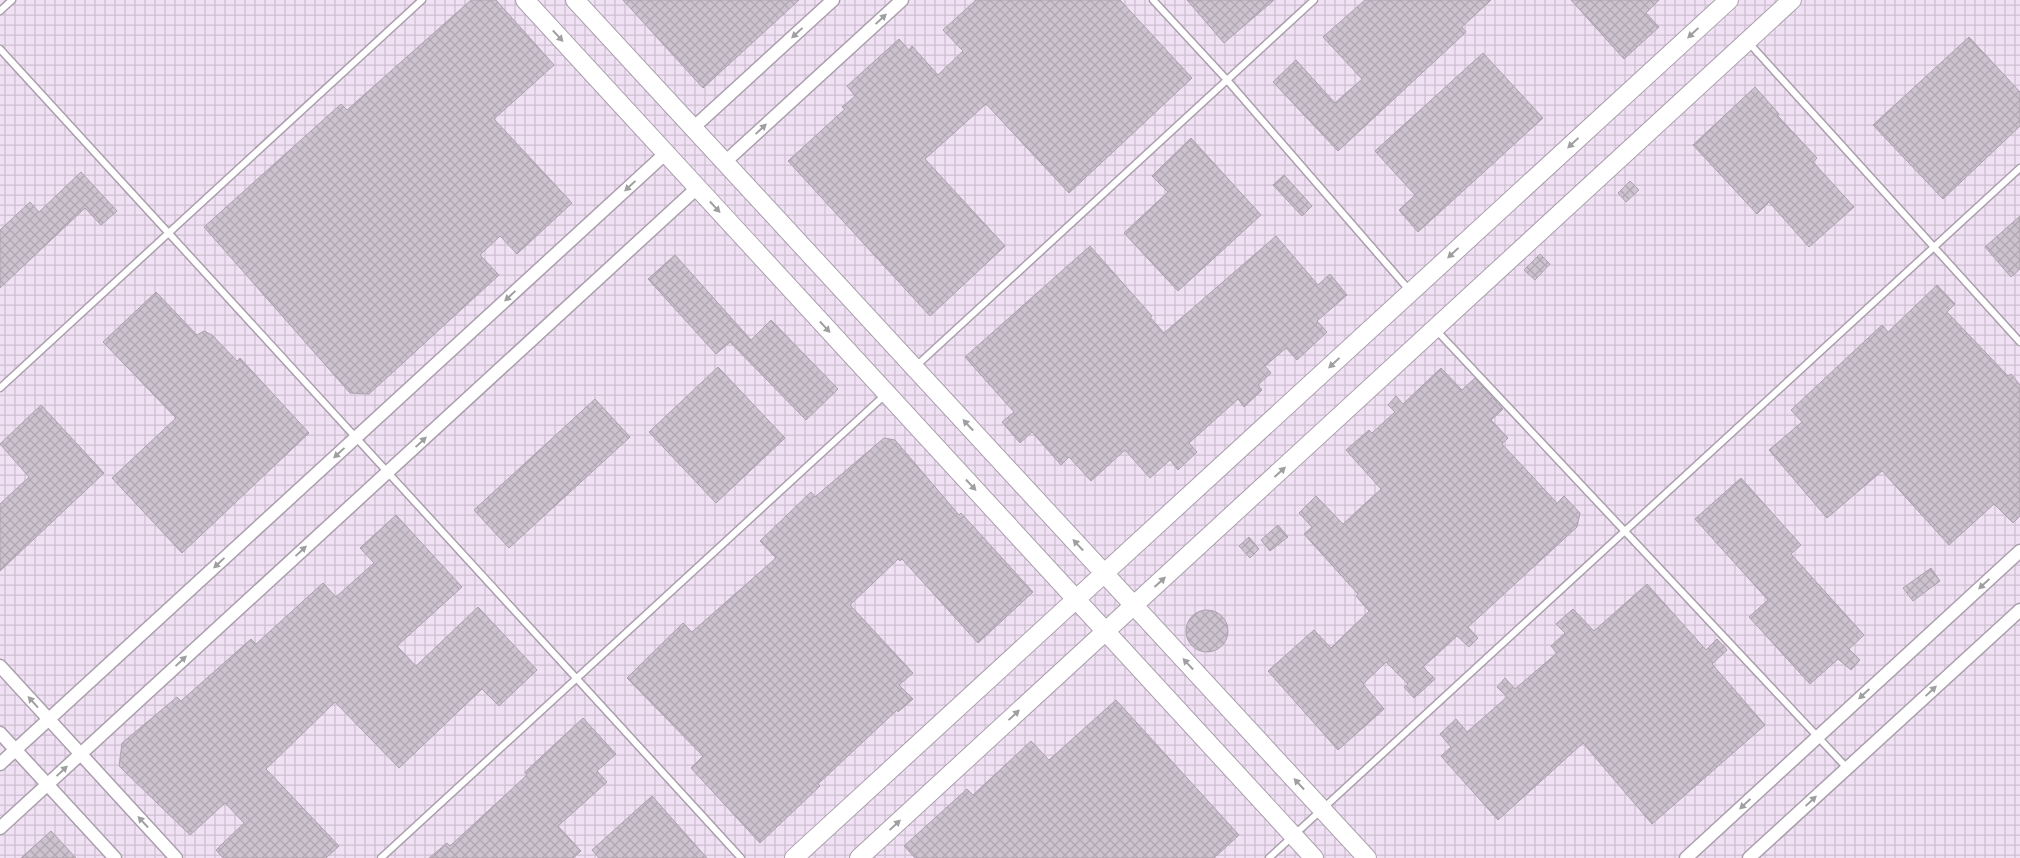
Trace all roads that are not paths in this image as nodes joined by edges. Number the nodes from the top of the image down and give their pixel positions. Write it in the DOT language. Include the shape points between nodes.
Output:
graph roads {
  1 [pos="12,0"];
  2 [pos="422,0"];
  3 [pos="525,0"];
  4 [pos="575,0"];
  5 [pos="833,0"];
  6 [pos="902,0"];
  7 [pos="1153,0"];
  8 [pos="1314,0"];
  9 [pos="1792,0"];
  10 [pos="1726,1"];
  11 [pos="0,11"];
  12 [pos="1747,41"];
  13 [pos="0,49"];
  14 [pos="1227,80"];
  15 [pos="694,128"];
  16 [pos="666,153"];
  17 [pos="725,162"];
  18 [pos="2020,168"];
  19 [pos="698,188"];
  20 [pos="169,233"];
  21 [pos="1934,247"];
  22 [pos="1411,292"];
  23 [pos="1435,330"];
  24 [pos="2020,342"];
  25 [pos="914,368"];
  26 [pos="0,388"];
  27 [pos="886,393"];
  28 [pos="356,438"];
  29 [pos="388,472"];
  30 [pos="1625,532"];
  31 [pos="2020,551"];
  32 [pos="1104,573"];
  33 [pos="1076,599"];
  34 [pos="1134,605"];
  35 [pos="2020,610"];
  36 [pos="1106,631"];
  37 [pos="0,666"];
  38 [pos="577,678"];
  39 [pos="49,719"];
  40 [pos="0,733"];
  41 [pos="1818,737"];
  42 [pos="16,750"];
  43 [pos="80,754"];
  44 [pos="0,764"];
  45 [pos="1847,768"];
  46 [pos="47,784"];
  47 [pos="1322,809"];
  48 [pos="0,828"];
  49 [pos="1294,836"];
  50 [pos="115,858"];
  51 [pos="176,858"];
  52 [pos="381,858"];
  53 [pos="741,858"];
  54 [pos="794,858"];
  55 [pos="859,858"];
  56 [pos="1269,858"];
  57 [pos="1314,858"];
  58 [pos="1367,858"];
  59 [pos="1686,858"];
  60 [pos="1749,858"];
  1 -- 11 [label="lane"];
  2 -- 20 [label="lane"];
  3 -- 16 [label="street, one-way"];
  4 -- 15 [label="street"];
  5 -- 15 [label="street, one-way"];
  17 -- 6 [label="street, one-way"];
  7 -- 14 [label="lane"];
  8 -- 14 [label="lane"];
  9 -- 12 [label="street"];
  10 -- 22 [label="street, one-way"];
  12 -- 21 [label="lane"];
  12 -- 23 [label="street"];
  13 -- 20 [label="lane"];
  14 -- 22 [label="lane"];
  14 -- 25 [label="lane"];
  15 -- 17 [label="street"];
  16 -- 19 [label="street"];
  16 -- 28 [label="street, one-way"];
  17 -- 25 [label="street"];
  18 -- 21 [label="lane"];
  19 -- 27 [label="street, one-way"];
  29 -- 19 [label="street, one-way"];
  20 -- 26 [label="lane"];
  20 -- 28 [label="lane"];
  21 -- 24 [label="lane"];
  21 -- 30 [label="lane"];
  22 -- 32 [label="street, one-way"];
  23 -- 30 [label="lane"];
  34 -- 23 [label="street, one-way"];
  32 -- 25 [label="street, one-way"];
  27 -- 33 [label="street, one-way"];
  27 -- 38 [label="lane"];
  28 -- 29 [label="lane"];
  28 -- 39 [label="street, one-way"];
  29 -- 38 [label="lane"];
  43 -- 29 [label="street, one-way"];
  30 -- 41 [label="lane"];
  30 -- 47 [label="lane"];
  31 -- 41 [label="street, one-way"];
  32 -- 33 [label="street"];
  32 -- 34 [label="street"];
  33 -- 36 [label="street"];
  33 -- 54 [label="street"];
  34 -- 36 [label="street"];
  47 -- 34 [label="street, one-way"];
  45 -- 35 [label="street, one-way"];
  36 -- 49 [label="street"];
  55 -- 36 [label="street, one-way"];
  39 -- 37 [label="street, one-way"];
  38 -- 52 [label="lane"];
  38 -- 53 [label="lane"];
  39 -- 42 [label="street"];
  39 -- 43 [label="street"];
  40 -- 42 [label="street"];
  41 -- 45 [label="lane"];
  41 -- 59 [label="street, one-way"];
  42 -- 44 [label="street"];
  42 -- 46 [label="street"];
  46 -- 43 [label="street, one-way"];
  51 -- 43 [label="street, one-way"];
  60 -- 45 [label="street, one-way"];
  46 -- 48 [label="street"];
  46 -- 50 [label="street"];
  47 -- 49 [label="lane"];
  47 -- 58 [label="street"];
  49 -- 56 [label="lane"];
  49 -- 57 [label="street"];
}
